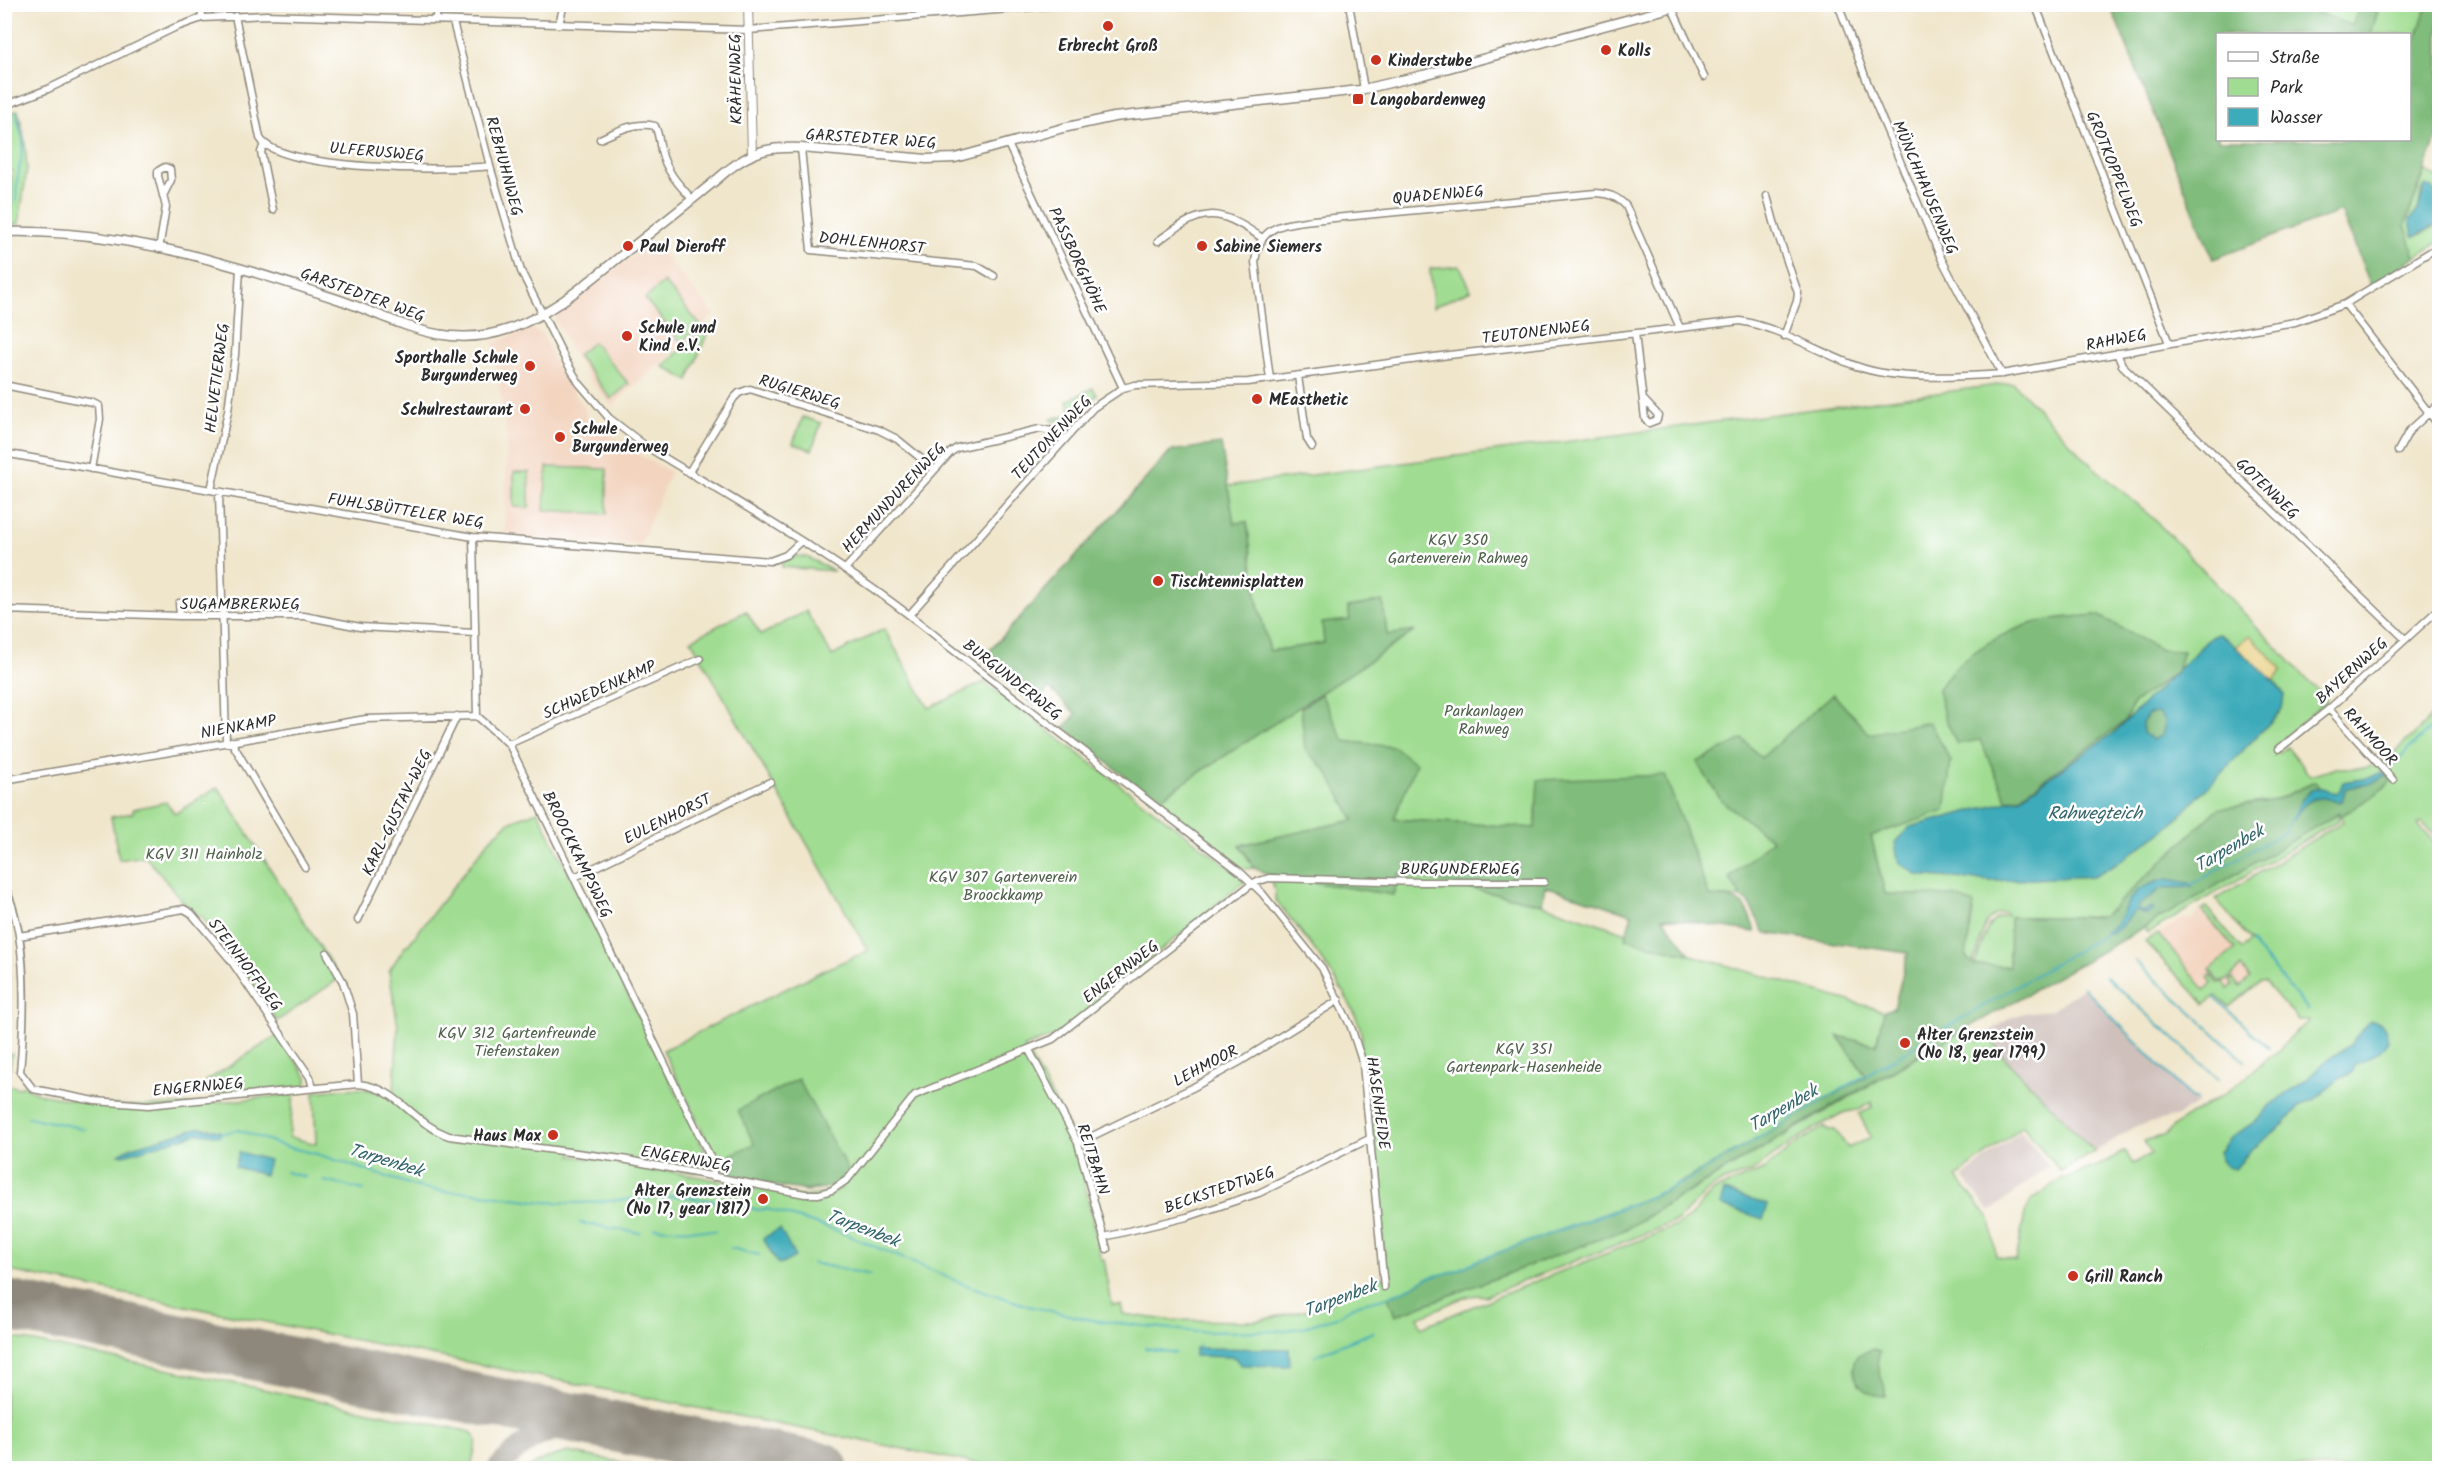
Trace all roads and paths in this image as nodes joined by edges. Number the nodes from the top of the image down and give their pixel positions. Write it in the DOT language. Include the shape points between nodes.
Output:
graph roads {
  1 [pos="201,4"];
  2 [pos="439,4"];
  3 [pos="564,4"];
  4 [pos="748,4"];
  5 [pos="1071,4"];
  6 [pos="1349,4"];
  7 [pos="1838,4"];
  8 [pos="2035,4"];
  9 [pos="1679,6"];
  10 [pos="1012,7"];
  11 [pos="235,16"];
  12 [pos="202,18"];
  13 [pos="435,20"];
  14 [pos="453,22"];
  15 [pos="559,24"];
  16 [pos="748,30"];
  17 [pos="1704,77"];
  18 [pos="1364,89"];
  19 [pos="4,106"];
  20 [pos="600,140"];
  21 [pos="264,144"];
  22 [pos="1008,144"];
  23 [pos="801,148"];
  24 [pos="752,154"];
  25 [pos="490,166"];
  26 [pos="163,196"];
  27 [pos="1767,196"];
  28 [pos="692,200"];
  29 [pos="273,210"];
  30 [pos="4,232"];
  31 [pos="1262,238"];
  32 [pos="1158,241"];
  33 [pos="2439,246"];
  34 [pos="159,249"];
  35 [pos="240,268"];
  36 [pos="994,276"];
  37 [pos="2345,304"];
  38 [pos="542,314"];
  39 [pos="1680,328"];
  40 [pos="1635,333"];
  41 [pos="1784,336"];
  42 [pos="2169,343"];
  43 [pos="2117,353"];
  44 [pos="2002,374"];
  45 [pos="1298,376"];
  46 [pos="1270,379"];
  47 [pos="4,385"];
  48 [pos="1124,388"];
  49 [pos="1643,399"];
  50 [pos="2439,403"];
  51 [pos="2428,414"];
  52 [pos="2439,427"];
  53 [pos="1064,439"];
  54 [pos="1312,447"];
  55 [pos="2398,451"];
  56 [pos="4,453"];
  57 [pos="91,469"];
  58 [pos="933,469"];
  59 [pos="688,472"];
  60 [pos="211,490"];
  61 [pos="219,492"];
  62 [pos="473,537"];
  63 [pos="801,541"];
  64 [pos="846,568"];
  65 [pos="179,603"];
  66 [pos="2439,608"];
  67 [pos="4,610"];
  68 [pos="910,614"];
  69 [pos="180,616"];
  70 [pos="223,616"];
  71 [pos="475,633"];
  72 [pos="2405,639"];
  73 [pos="700,659"];
  74 [pos="2329,709"];
  75 [pos="457,716"];
  76 [pos="477,716"];
  77 [pos="229,741"];
  78 [pos="509,744"];
  79 [pos="2279,749"];
  80 [pos="2391,778"];
  81 [pos="4,780"];
  82 [pos="770,782"];
  83 [pos="305,867"];
  84 [pos="575,877"];
  85 [pos="1544,882"];
  86 [pos="1253,883"];
  87 [pos="4,885"];
  88 [pos="358,920"];
  89 [pos="20,936"];
  90 [pos="327,953"];
  91 [pos="1339,1000"];
  92 [pos="1029,1050"];
  93 [pos="358,1084"];
  94 [pos="313,1088"];
  95 [pos="1371,1138"];
  96 [pos="1078,1143"];
  97 [pos="713,1177"];
  98 [pos="1104,1237"];
  99 [pos="1107,1249"];
  100 [pos="1384,1287"];
  1 -- 12 [label="street"];
  2 -- 13 [label="street"];
  3 -- 15 [label="street"];
  4 -- 16 [label="street, KRÄHENWEG"];
  5 -- 10 [label="street"];
  6 -- 18 [label="street"];
  7 -- 44 [label="street, MÜNCHHAUSENWEG" via="1924,221"];
  8 -- 42 [label="street, GROTKOPPELWEG"];
  9 -- 17 [label="street, GARSTEDTER WEG"];
  9 -- 18 [label="main road, GARSTEDTER WEG"];
  10 -- 16 [label="street"];
  11 -- 12 [label="street"];
  11 -- 13 [label="street"];
  11 -- 21 [label="street"];
  12 -- 19 [label="street"];
  13 -- 14 [label="street"];
  14 -- 15 [label="street"];
  14 -- 25 [label="street, REBHUHNWEG"];
  15 -- 16 [label="street"];
  16 -- 24 [label="street, KRÄHENWEG"];
  18 -- 22 [label="main road, GARSTEDTER WEG" via="1114,117"];
  20 -- 28 [label="street" via="625,127 655,126 672,179"];
  21 -- 25 [label="street, ULFERUSWEG" via="294,155 388,168"];
  21 -- 29 [label="street" via="261,152"];
  22 -- 23 [label="main road, GARSTEDTER WEG" via="955,158 927,159"];
  22 -- 48 [label="street, PASSBORGHÖHE"];
  23 -- 24 [label="main road, GARSTEDTER WEG" via="772,148"];
  23 -- 36 [label="street, DOHLENHORST" via="811,250 977,266"];
  24 -- 28 [label="main road, GARSTEDTER WEG"];
  25 -- 38 [label="street, REBHUHNWEG" via="520,270"];
  26 -- 34 [label="street" via="166,207"];
  27 -- 41 [label="street" via="1798,293"];
  28 -- 38 [label="main road, GARSTEDTER WEG"];
  30 -- 34 [label="main road, GARSTEDTER WEG" via="66,234"];
  31 -- 32 [label="street" via="1237,220 1209,215 1179,226"];
  31 -- 39 [label="street, QUADENWEG" via="1282,225 1313,220 1607,194 1626,206"];
  31 -- 46 [label="street" via="1255,262"];
  33 -- 37 [label="street, RAHWEG"];
  34 -- 35 [label="main road, GARSTEDTER WEG"];
  35 -- 38 [label="main road, GARSTEDTER WEG" via="402,326 441,336 488,334"];
  35 -- 60 [label="street, HELVETIERWEG" via="228,411"];
  37 -- 42 [label="street, RAHWEG" via="2295,322"];
  37 -- 51 [label="street"];
  38 -- 59 [label="street, BURGUNDERWEG" via="572,372 596,405 628,435"];
  39 -- 40 [label="street, TEUTONENWEG"];
  39 -- 41 [label="street, TEUTONENWEG" via="1740,321"];
  40 -- 45 [label="street, TEUTONENWEG"];
  40 -- 49 [label="street"];
  41 -- 44 [label="street, RAHWEG" via="1875,371 1961,377"];
  42 -- 43 [label="street, RAHWEG"];
  43 -- 44 [label="street, RAHWEG"];
  43 -- 72 [label="street, GOTENWEG" via="2122,365"];
  45 -- 46 [label="street, TEUTONENWEG"];
  45 -- 54 [label="street"];
  46 -- 48 [label="street, TEUTONENWEG"];
  47 -- 57 [label="street" via="99,406"];
  48 -- 53 [label="street, TEUTONENWEG" via="1093,408"];
  50 -- 51 [label="street"];
  51 -- 52 [label="street"];
  51 -- 55 [label="street" via="2406,435"];
  53 -- 58 [label="street, HERMUNDURENWEG" via="1047,429 1028,431 957,448"];
  53 -- 68 [label="street, TEUTONENWEG"];
  56 -- 57 [label="street, FUHLSBÜTTELER WEG"];
  57 -- 60 [label="street, FUHLSBÜTTELER WEG"];
  58 -- 59 [label="street, RUGIERWEG" via="897,439 879,430 750,389 734,398"];
  58 -- 64 [label="street, HERMUNDURENWEG"];
  59 -- 63 [label="street, BURGUNDERWEG"];
  60 -- 61 [label="street, FUHLSBÜTTELER WEG"];
  61 -- 62 [label="street, FUHLSBÜTTELER WEG"];
  61 -- 70 [label="street"];
  62 -- 63 [label="street, FUHLSBÜTTELER WEG" via="770,561 786,555"];
  62 -- 71 [label="street"];
  63 -- 64 [label="street, BURGUNDERWEG"];
  64 -- 68 [label="street, BURGUNDERWEG"];
  65 -- 69 [label="street"];
  66 -- 72 [label="street, BAYERNWEG"];
  67 -- 69 [label="street, SUGAMBRERWEG"];
  68 -- 86 [label="street, BURGUNDERWEG"];
  69 -- 70 [label="street, SUGAMBRERWEG"];
  70 -- 71 [label="street, SUGAMBRERWEG" via="304,616 360,627"];
  70 -- 77 [label="street"];
  71 -- 76 [label="street"];
  72 -- 74 [label="street, BAYERNWEG"];
  73 -- 78 [label="street, SCHWEDENKAMP"];
  74 -- 79 [label="street, BAYERNWEG"];
  74 -- 80 [label="street, RAHMOOR"];
  75 -- 76 [label="street, NIENKAMP"];
  75 -- 77 [label="street, NIENKAMP" via="366,719"];
  75 -- 88 [label="street, KARL-GUSTAV-WEG"];
  76 -- 78 [label="street, BROOCKKAMPSWEG"];
  77 -- 81 [label="street, NIENKAMP"];
  77 -- 83 [label="street"];
  78 -- 84 [label="street, BROOCKKAMPSWEG"];
  82 -- 84 [label="street, EULENHORST"];
  84 -- 97 [label="street, BROOCKKAMPSWEG" via="713,1163"];
  85 -- 86 [label="street, BURGUNDERWEG" via="1269,878"];
  86 -- 91 [label="street, HASENHEIDE" via="1322,968"];
  86 -- 92 [label="street, ENGERNWEG" via="1060,1035"];
  87 -- 89 [label="street"];
  89 -- 94 [label="street, STEINHOFFWEG" via="184,909 230,959"];
  89 -- 94 [label="street, ENGERNWEG" via="24,1027 20,1072 33,1089 95,1101 148,1105"];
  90 -- 93 [label="street" via="343,982 353,1014"];
  91 -- 95 [label="street, HASENHEIDE" via="1363,1064"];
  91 -- 96 [label="street, LEHMOOR" via="1192,1088"];
  92 -- 96 [label="street, REITBAHN"];
  92 -- 97 [label="street, ENGERNWEG" via="915,1095 857,1169 832,1190 805,1194"];
  93 -- 94 [label="street, ENGERNWEG"];
  93 -- 97 [label="street, ENGERNWEG" via="387,1091 425,1125 449,1136 622,1159"];
  95 -- 98 [label="street, BECKSTEDTWEG" via="1259,1193 1187,1217"];
  95 -- 100 [label="street, HASENHEIDE"];
  96 -- 98 [label="street, REITBAHN"];
  98 -- 99 [label="street, REITBAHN"];
}
